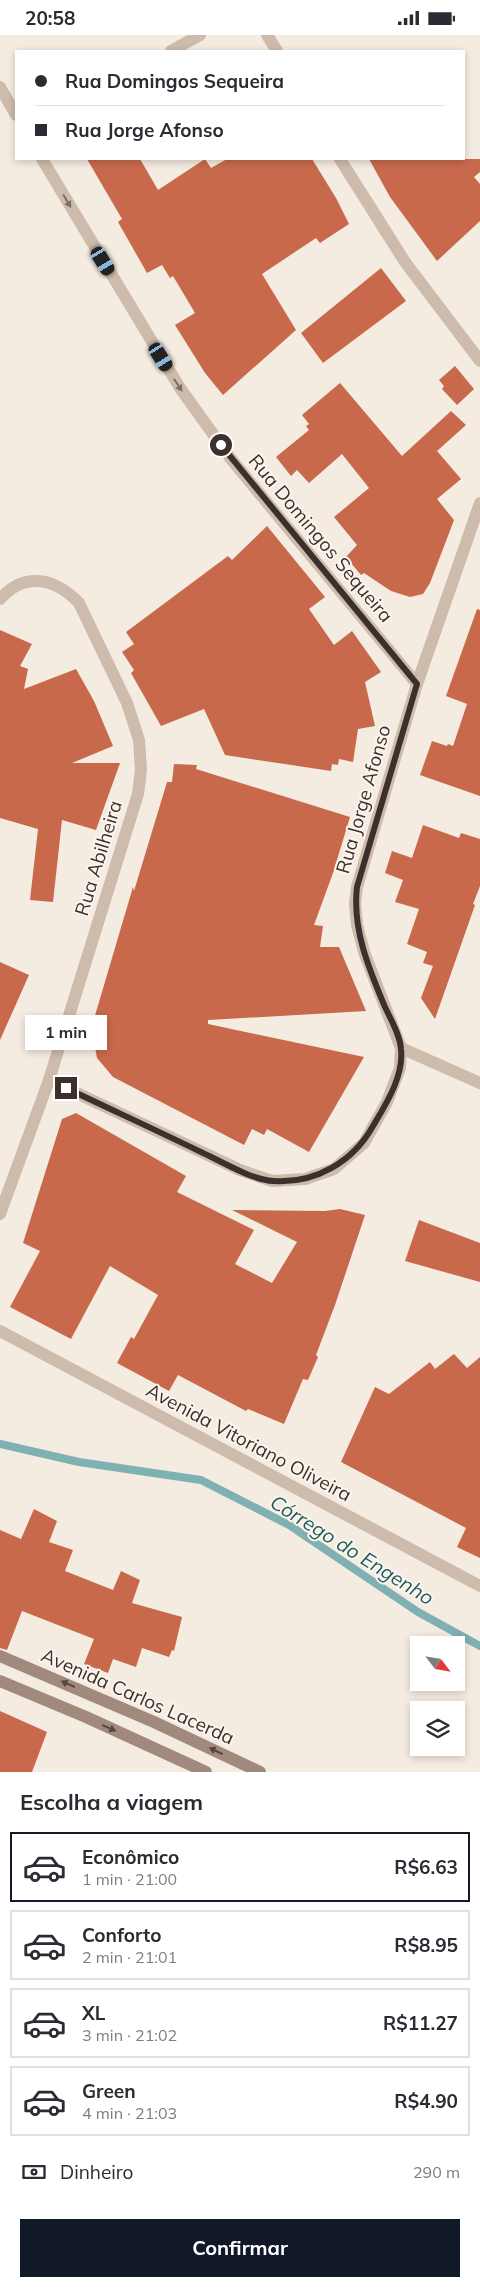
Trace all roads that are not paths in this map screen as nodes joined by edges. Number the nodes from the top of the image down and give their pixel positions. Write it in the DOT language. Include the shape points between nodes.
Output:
graph roads {
  1 [pos="200,35"];
  2 [pos="268,35"];
  3 [pos="173,50"];
  4 [pos="276,50"];
  5 [pos="0,87"];
  6 [pos="15,113"];
  7 [pos="43,160"];
  8 [pos="341,160"];
  9 [pos="480,361"];
  10 [pos="480,503"];
  11 [pos="0,599"];
  12 [pos="417,684"];
  13 [pos="401,1049"];
  14 [pos="49,1079"];
  15 [pos="480,1083"];
  16 [pos="0,1214"];
  17 [pos="0,1331"];
  18 [pos="480,1587"];
  19 [pos="0,1656"];
  20 [pos="0,1681"];
  21 [pos="206,1772"];
  22 [pos="260,1772"];
  1 -- 3 [label="street"];
  2 -- 4 [label="street"];
  5 -- 6 [label="street"];
  7 -- 12 [label="street, Rua Domingos Sequeira, one-way" via="180,388 231,459"];
  8 -- 9 [label="street" via="405,262"];
  10 -- 12 [label="street, Rua Jorge Afonso"];
  11 -- 14 [label="street, Rua Abilheira" via="8,590 28,580 52,584 68,592 79,603 126,703 139,740 141,770 138,794"];
  12 -- 13 [label="street, Rua Jorge Afonso" via="355,903 356,925 364,952"];
  13 -- 14 [label="street, Rua Jorge Afonso" via="400,1068 388,1101 364,1143 334,1169 305,1179 272,1181 240,1171"];
  13 -- 15 [label="street"];
  14 -- 16 [label="street, Rua Abilheira"];
  17 -- 18 [label="street, Avenida Vitoriano Oliveira"];
  22 -- 19 [label="main road, Avenida Carlos Lacerda, one-way"];
  20 -- 21 [label="main road, one-way"];
}
